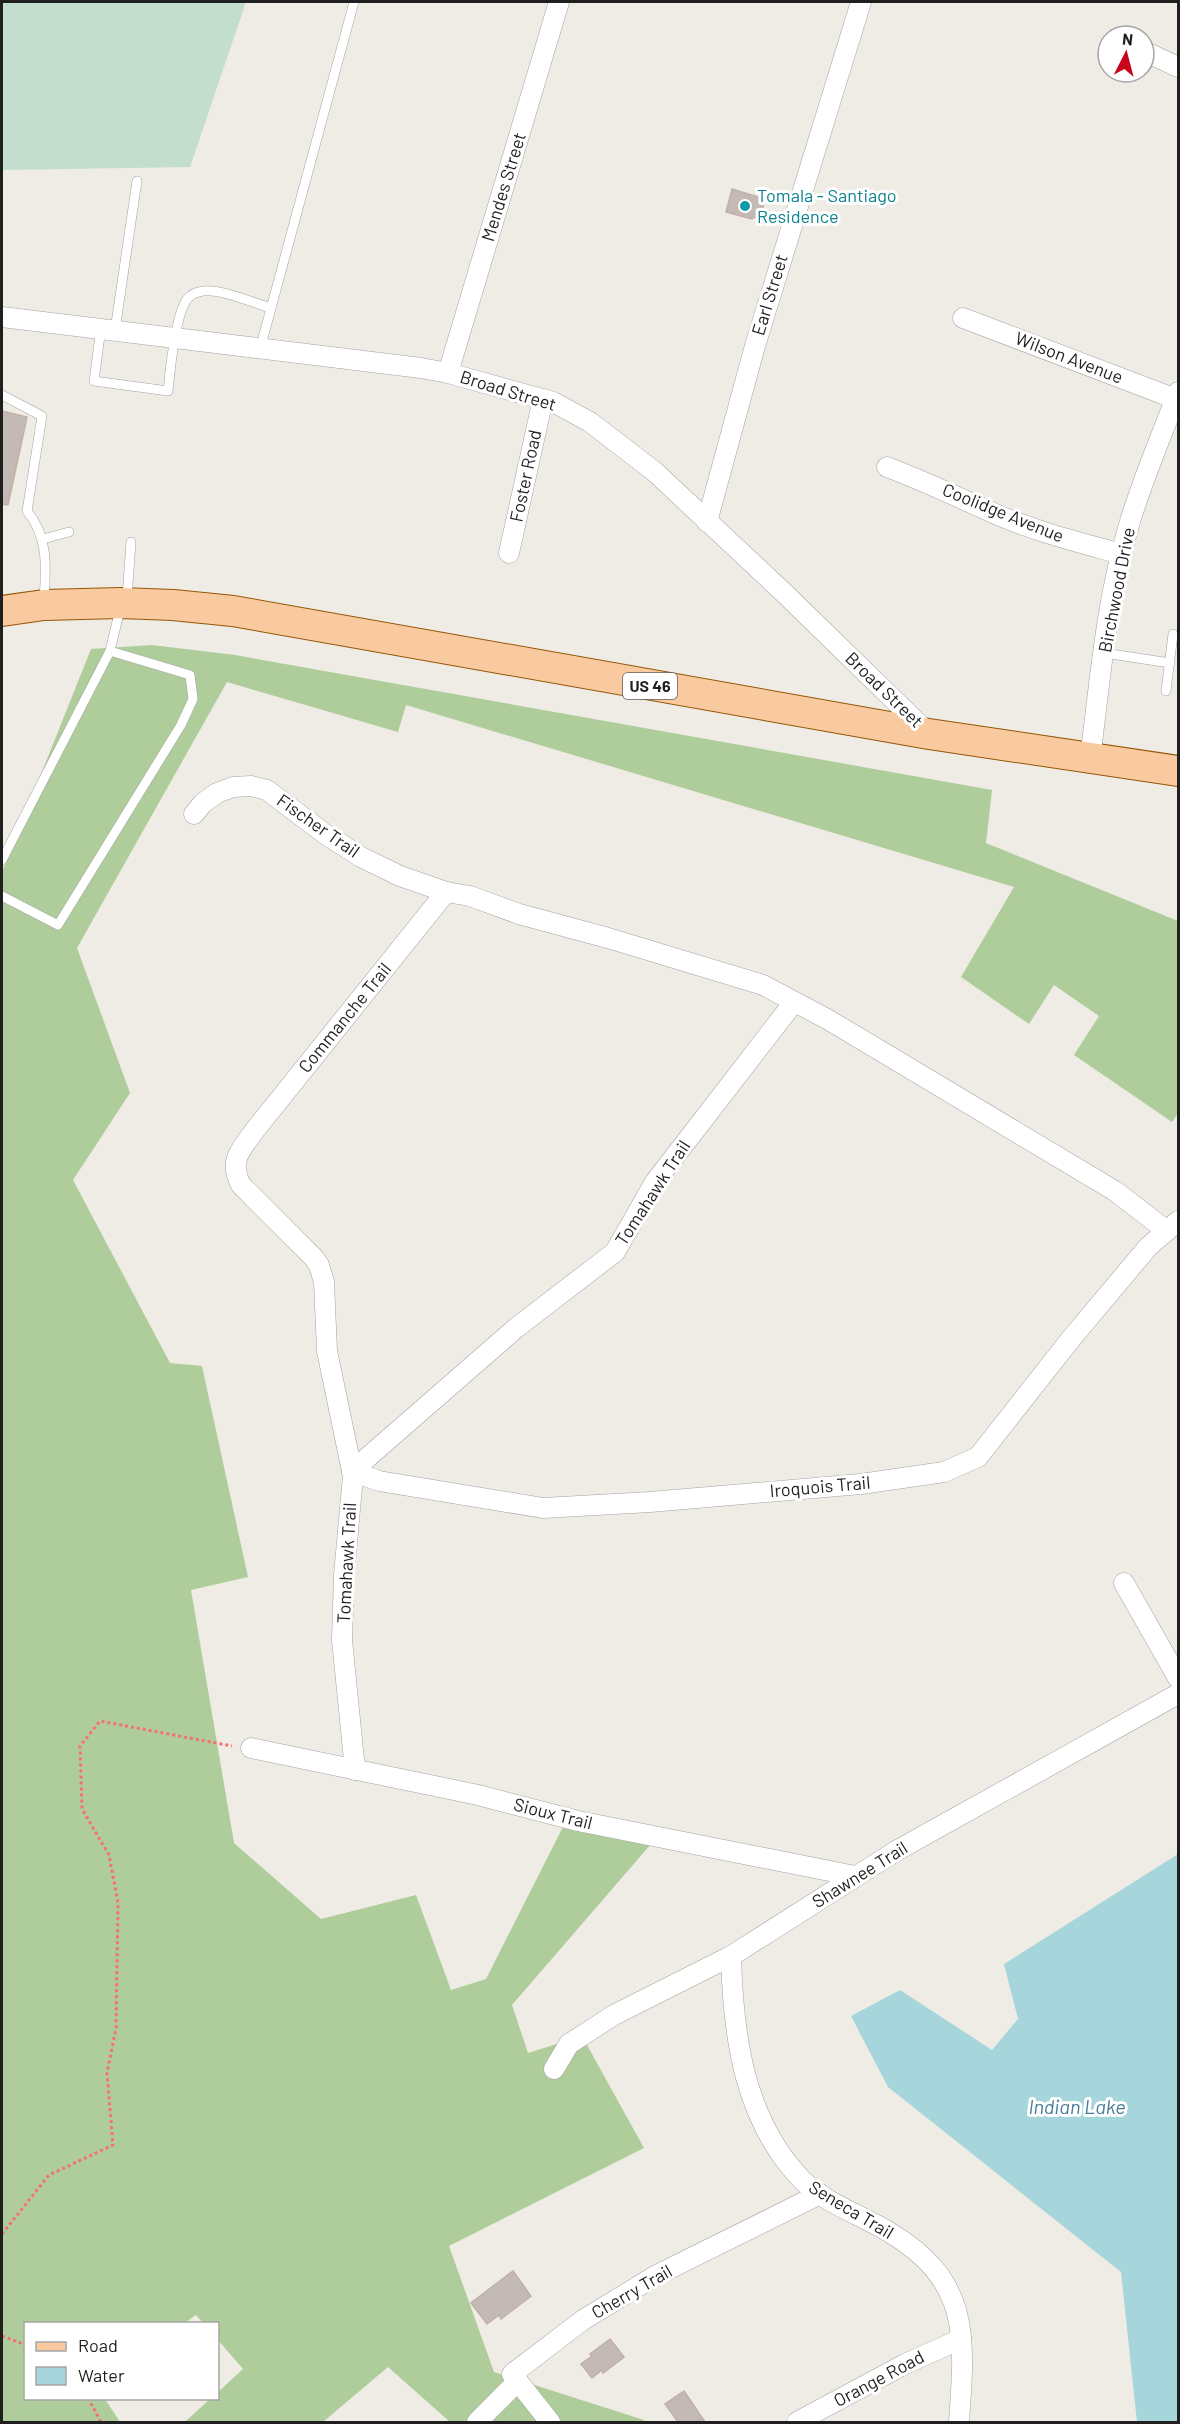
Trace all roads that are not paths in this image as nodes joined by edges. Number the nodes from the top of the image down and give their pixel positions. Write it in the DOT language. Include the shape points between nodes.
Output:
graph roads {
  1 [pos="354,2"];
  2 [pos="559,2"];
  3 [pos="861,2"];
  4 [pos="1156,56"];
  5 [pos="1179,67"];
  6 [pos="137,181"];
  7 [pos="271,308"];
  8 [pos="2,317"];
  9 [pos="963,318"];
  10 [pos="108,329"];
  11 [pos="176,338"];
  12 [pos="260,349"];
  13 [pos="448,373"];
  14 [pos="2,395"];
  15 [pos="1177,395"];
  16 [pos="543,399"];
  17 [pos="887,467"];
  18 [pos="707,522"];
  19 [pos="69,532"];
  20 [pos="43,538"];
  21 [pos="131,543"];
  22 [pos="509,554"];
  23 [pos="1121,554"];
  24 [pos="124,603"];
  25 [pos="44,605"];
  26 [pos="2,611"];
  27 [pos="1173,634"];
  28 [pos="110,651"];
  29 [pos="1104,654"];
  30 [pos="1170,663"];
  31 [pos="1166,691"];
  32 [pos="929,734"];
  33 [pos="1090,759"];
  34 [pos="1179,771"];
  35 [pos="194,814"];
  36 [pos="2,860"];
  37 [pos="446,892"];
  38 [pos="2,896"];
  39 [pos="794,1002"];
  40 [pos="1173,1226"];
  41 [pos="352,1472"];
  42 [pos="1124,1583"];
  43 [pos="1179,1678"];
  44 [pos="1179,1694"];
  45 [pos="251,1749"];
  46 [pos="355,1770"];
  47 [pos="855,1876"];
  48 [pos="731,1956"];
  49 [pos="554,2069"];
  50 [pos="820,2193"];
  51 [pos="962,2338"];
  52 [pos="518,2381"];
  53 [pos="477,2422"];
  54 [pos="550,2422"];
  55 [pos="797,2422"];
  56 [pos="959,2422"];
  1 -- 7 [label="lane"];
  2 -- 13 [label="street, Mendes Street"];
  3 -- 18 [label="street, Earl Street" via="755,346"];
  4 -- 5 [label="street"];
  6 -- 10 [label="lane"];
  7 -- 11 [label="lane" via="215,292 193,294 183,305"];
  7 -- 12 [label="lane"];
  8 -- 10 [label="street, Broad Street"];
  9 -- 15 [label="street, Wilson Avenue"];
  10 -- 11 [label="street, Broad Street"];
  10 -- 11 [label="lane" via="94,381 168,391"];
  11 -- 12 [label="street, Broad Street"];
  12 -- 13 [label="street, Broad Street"];
  13 -- 16 [label="street, Broad Street"];
  14 -- 20 [label="lane" via="42,416 27,511"];
  15 -- 23 [label="street, Birchwood Drive"];
  16 -- 18 [label="street, Broad Street" via="590,422 655,472"];
  16 -- 22 [label="street, Foster Road"];
  17 -- 23 [label="street, Coolidge Avenue" via="995,513"];
  18 -- 32 [label="street, Broad Street"];
  19 -- 20 [label="lane"];
  20 -- 25 [label="lane"];
  21 -- 24 [label="lane"];
  23 -- 29 [label="street, Birchwood Drive"];
  24 -- 25 [label="main road, US 46"];
  24 -- 28 [label="lane"];
  24 -- 32 [label="main road, US 46" via="276,618"];
  25 -- 26 [label="main road, US 46"];
  27 -- 30 [label="lane"];
  28 -- 36 [label="lane"];
  28 -- 38 [label="lane" via="190,675 193,699 182,725 58,926"];
  29 -- 30 [label="lane"];
  29 -- 33 [label="street, Birchwood Drive"];
  30 -- 31 [label="lane"];
  32 -- 33 [label="main road, US 46"];
  33 -- 34 [label="main road, US 46"];
  35 -- 37 [label="street, Fischer Trail" via="217,792 251,786 267,790 361,857"];
  37 -- 39 [label="street" via="763,985"];
  37 -- 41 [label="street, Commanche Trail" via="235,1160 234,1169 241,1185 314,1258 322,1273 327,1352"];
  39 -- 40 [label="street"];
  39 -- 41 [label="street, Tomahawk Trail" via="655,1182 615,1252 516,1328"];
  40 -- 41 [label="street, Iroquois Trail" via="1148,1247 978,1457 944,1472 849,1485 543,1508 379,1481"];
  41 -- 46 [label="street, Tomahawk Trail" via="342,1640"];
  42 -- 43 [label="street"];
  44 -- 47 [label="street, Shawnee Trail"];
  45 -- 46 [label="street, Sioux Trail"];
  46 -- 47 [label="street, Sioux Trail" via="578,1821"];
  47 -- 48 [label="street, Shawnee Trail"];
  48 -- 49 [label="street, Shawnee Trail" via="614,2015 569,2044"];
  48 -- 50 [label="street, Seneca Trail" via="740,2052 756,2111 787,2163"];
  50 -- 51 [label="street, Seneca Trail" via="890,2232 927,2260 952,2295"];
  50 -- 52 [label="street, Cherry Trail" via="656,2276 583,2320 512,2374"];
  51 -- 55 [label="street, Orange Road"];
  51 -- 56 [label="street, Seneca Trail"];
  52 -- 53 [label="street, Cherry Trail"];
  52 -- 54 [label="street"];
}
